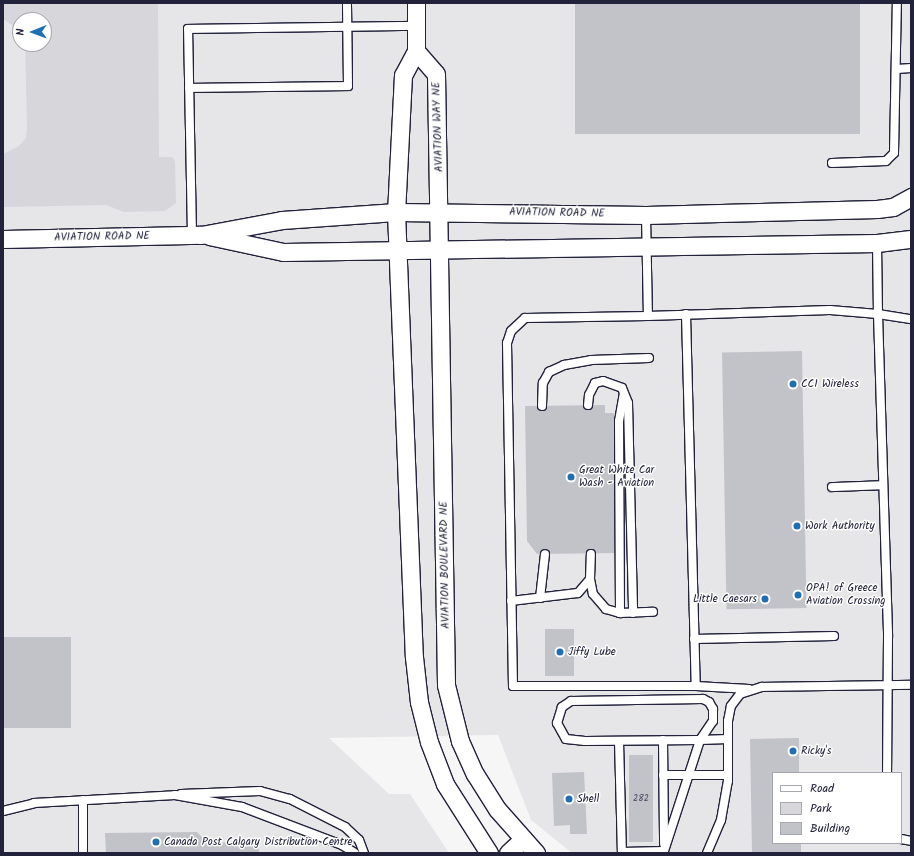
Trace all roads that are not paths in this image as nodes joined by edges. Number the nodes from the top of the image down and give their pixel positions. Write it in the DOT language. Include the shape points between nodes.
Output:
graph roads {
  1 [pos="347,3"];
  2 [pos="416,3"];
  3 [pos="896,3"];
  4 [pos="416,26"];
  5 [pos="347,27"];
  6 [pos="416,51"];
  7 [pos="898,68"];
  8 [pos="911,68"];
  9 [pos="189,88"];
  10 [pos="832,163"];
  11 [pos="911,198"];
  12 [pos="440,211"];
  13 [pos="396,212"];
  14 [pos="646,215"];
  15 [pos="197,235"];
  16 [pos="3,239"];
  17 [pos="911,239"];
  18 [pos="877,243"];
  19 [pos="647,245"];
  20 [pos="396,250"];
  21 [pos="440,250"];
  22 [pos="686,314"];
  23 [pos="878,314"];
  24 [pos="648,316"];
  25 [pos="911,319"];
  26 [pos="649,358"];
  27 [pos="624,394"];
  28 [pos="588,405"];
  29 [pos="542,406"];
  30 [pos="883,485"];
  31 [pos="832,487"];
  32 [pos="545,554"];
  33 [pos="591,554"];
  34 [pos="590,579"];
  35 [pos="540,598"];
  36 [pos="511,601"];
  37 [pos="653,612"];
  38 [pos="620,613"];
  39 [pos="633,613"];
  40 [pos="834,636"];
  41 [pos="694,639"];
  42 [pos="888,684"];
  43 [pos="911,684"];
  44 [pos="696,686"];
  45 [pos="749,689"];
  46 [pos="713,721"];
  47 [pos="728,721"];
  48 [pos="728,739"];
  49 [pos="663,740"];
  50 [pos="700,740"];
  51 [pos="619,741"];
  52 [pos="887,772"];
  53 [pos="663,775"];
  54 [pos="688,775"];
  55 [pos="728,775"];
  56 [pos="175,795"];
  57 [pos="83,800"];
  58 [pos="3,811"];
  59 [pos="523,839"];
  60 [pos="664,851"];
  61 [pos="84,853"];
  62 [pos="355,853"];
  63 [pos="364,853"];
  64 [pos="489,853"];
  65 [pos="508,853"];
  66 [pos="536,853"];
  67 [pos="707,853"];
  1 -- 5 [label="lane"];
  2 -- 4 [label="street"];
  3 -- 7 [label="lane"];
  4 -- 5 [label="lane"];
  4 -- 6 [label="street"];
  5 -- 9 [label="lane" via="188,29"];
  5 -- 9 [label="lane" via="348,86"];
  6 -- 12 [label="street, AVIATION WAY NE" via="436,74"];
  6 -- 13 [label="street" via="403,76"];
  7 -- 8 [label="lane"];
  7 -- 10 [label="lane" via="894,153 886,161"];
  9 -- 15 [label="lane"];
  11 -- 14 [label="street, AVIATION ROAD NE" via="893,207 877,209"];
  12 -- 13 [label="street, AVIATION ROAD NE"];
  12 -- 14 [label="street, AVIATION ROAD NE"];
  12 -- 21 [label="street, AVIATION WAY NE"];
  13 -- 15 [label="street, AVIATION ROAD NE" via="282,220"];
  13 -- 20 [label="street"];
  14 -- 19 [label="lane"];
  15 -- 16 [label="street, AVIATION ROAD NE"];
  15 -- 20 [label="street, AVIATION ROAD NE" via="283,252"];
  17 -- 18 [label="street, AVIATION ROAD NE"];
  18 -- 19 [label="street, AVIATION ROAD NE"];
  18 -- 23 [label="lane"];
  19 -- 21 [label="street, AVIATION ROAD NE"];
  19 -- 24 [label="lane"];
  20 -- 21 [label="street, AVIATION ROAD NE"];
  20 -- 64 [label="street" via="414,658 419,702 429,742 445,784"];
  21 -- 59 [label="street, AVIATION BOULEVARD NE" via="446,685 460,741 476,774 497,809"];
  22 -- 23 [label="lane" via="830,310"];
  22 -- 24 [label="lane"];
  22 -- 41 [label="lane"];
  23 -- 25 [label="lane"];
  23 -- 30 [label="lane"];
  24 -- 36 [label="lane" via="525,318 512,331 507,344"];
  26 -- 29 [label="lane" via="591,360 564,365 549,372 543,383"];
  27 -- 28 [label="lane" via="613,383 595,383 589,395"];
  27 -- 38 [label="lane" via="619,421"];
  27 -- 39 [label="lane" via="630,422"];
  30 -- 31 [label="lane"];
  30 -- 42 [label="lane"];
  32 -- 35 [label="lane"];
  33 -- 34 [label="lane"];
  34 -- 35 [label="lane" via="578,594"];
  34 -- 38 [label="lane" via="593,594 600,604"];
  35 -- 36 [label="lane"];
  36 -- 44 [label="lane" via="513,686"];
  37 -- 39 [label="lane"];
  38 -- 39 [label="lane"];
  40 -- 41 [label="lane"];
  41 -- 44 [label="lane"];
  42 -- 43 [label="lane"];
  42 -- 45 [label="lane"];
  42 -- 52 [label="lane"];
  44 -- 45 [label="lane"];
  45 -- 47 [label="lane" via="740,694 731,706"];
  46 -- 47 [label="lane"];
  46 -- 50 [label="lane"];
  46 -- 51 [label="lane" via="713,709 703,699 571,701 562,707 557,717 560,732 566,739"];
  47 -- 48 [label="lane"];
  48 -- 50 [label="lane"];
  48 -- 55 [label="lane"];
  49 -- 50 [label="lane"];
  49 -- 51 [label="lane"];
  49 -- 53 [label="lane"];
  50 -- 54 [label="lane"];
  51 -- 60 [label="lane" via="622,852"];
  53 -- 54 [label="lane"];
  53 -- 60 [label="lane"];
  54 -- 55 [label="lane"];
  54 -- 60 [label="lane"];
  55 -- 67 [label="lane" via="721,820"];
  56 -- 57 [label="lane"];
  56 -- 62 [label="lane" via="242,807 342,845"];
  56 -- 63 [label="lane" via="198,791 260,791 290,799 345,827 359,840"];
  57 -- 58 [label="lane" via="34,803"];
  57 -- 61 [label="lane"];
  59 -- 65 [label="street"];
  59 -- 66 [label="street, AVIATION BOULEVARD NE"];
}
